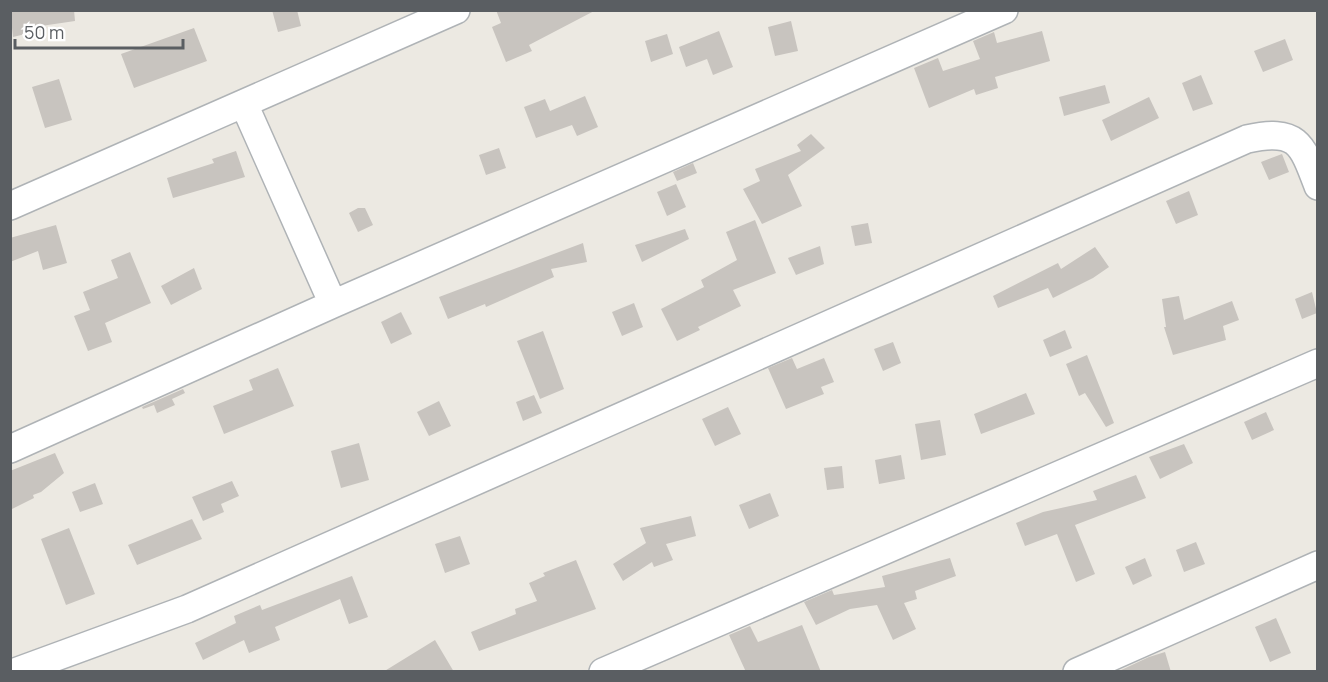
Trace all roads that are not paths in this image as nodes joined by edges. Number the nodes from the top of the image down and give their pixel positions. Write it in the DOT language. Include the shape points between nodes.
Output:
graph roads {
  1 [pos="456,10"];
  2 [pos="1004,10"];
  3 [pos="244,104"];
  4 [pos="1317,186"];
  5 [pos="10,206"];
  6 [pos="333,304"];
  7 [pos="1317,363"];
  8 [pos="10,449"];
  9 [pos="1317,565"];
  10 [pos="10,666"];
  11 [pos="14,672"];
  12 [pos="603,672"];
  13 [pos="1077,672"];
  1 -- 3 [label="street"];
  2 -- 6 [label="street"];
  3 -- 5 [label="street"];
  3 -- 6 [label="street"];
  4 -- 11 [label="street" via="1306,152 1297,140 1281,134 1247,139 187,609"];
  6 -- 8 [label="street"];
  7 -- 12 [label="street"];
  9 -- 13 [label="street"];
  10 -- 11 [label="street"];
}
